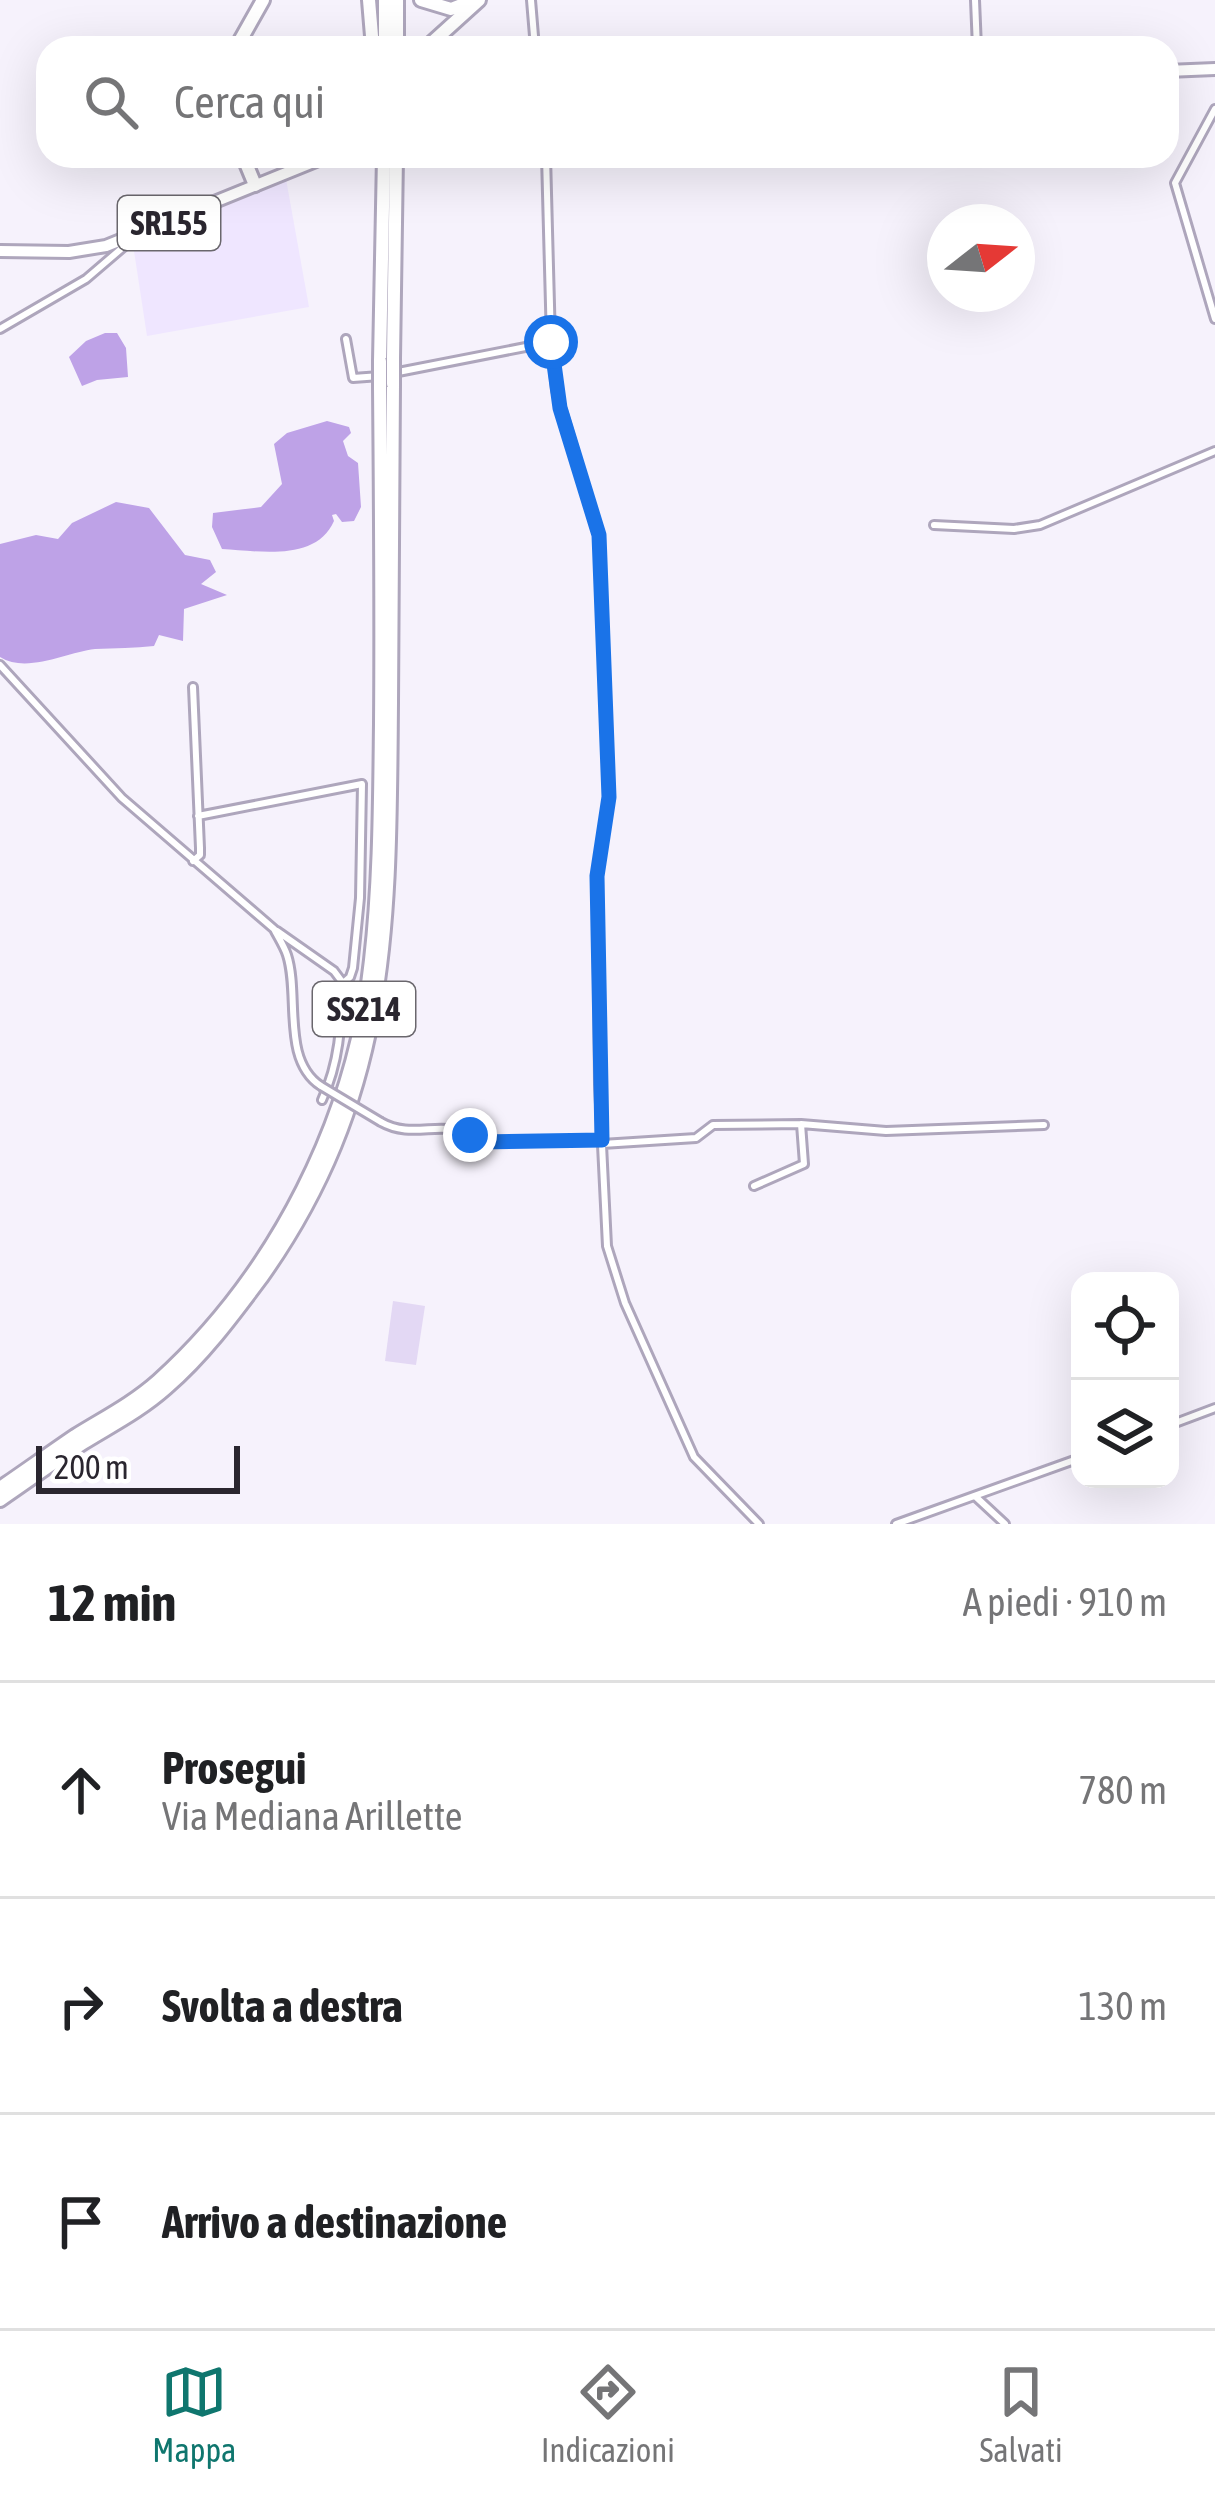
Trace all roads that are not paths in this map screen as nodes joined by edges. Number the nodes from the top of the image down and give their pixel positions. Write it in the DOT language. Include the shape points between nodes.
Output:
graph roads {
  1 [pos="267,0"];
  2 [pos="369,0"];
  3 [pos="385,0"];
  4 [pos="397,0"];
  5 [pos="421,0"];
  6 [pos="476,0"];
  7 [pos="531,0"];
  8 [pos="975,0"];
  9 [pos="243,36"];
  10 [pos="372,36"];
  11 [pos="385,36"];
  12 [pos="397,36"];
  13 [pos="438,36"];
  14 [pos="534,36"];
  15 [pos="976,36"];
  16 [pos="1215,69"];
  17 [pos="1179,70"];
  18 [pos="1215,109"];
  19 [pos="248,168"];
  20 [pos="298,168"];
  21 [pos="390,168"];
  22 [pos="545,168"];
  23 [pos="255,185"];
  24 [pos="135,237"];
  25 [pos="0,251"];
  26 [pos="1215,319"];
  27 [pos="0,329"];
  28 [pos="346,339"];
  29 [pos="551,342"];
  30 [pos="387,386"];
  31 [pos="1215,452"];
  32 [pos="934,525"];
  33 [pos="0,665"];
  34 [pos="193,687"];
  35 [pos="198,816"];
  36 [pos="194,861"];
  37 [pos="274,928"];
  38 [pos="343,983"];
  39 [pos="322,1100"];
  40 [pos="800,1124"];
  41 [pos="1044,1125"];
  42 [pos="602,1142"];
  43 [pos="754,1186"];
  44 [pos="1215,1408"];
  45 [pos="1179,1422"];
  46 [pos="1071,1461"];
  47 [pos="0,1488"];
  48 [pos="976,1496"];
  49 [pos="0,1500"];
  50 [pos="759,1524"];
  51 [pos="896,1524"];
  52 [pos="1005,1524"];
  1 -- 9 [label="highway"];
  2 -- 10 [label="highway"];
  3 -- 11 [label="highway"];
  4 -- 12 [label="highway"];
  5 -- 6 [label="highway" via="451,9"];
  6 -- 13 [label="highway"];
  7 -- 14 [label="street"];
  8 -- 15 [label="street"];
  16 -- 17 [label="main road"];
  18 -- 26 [label="street" via="1175,183"];
  19 -- 23 [label="highway"];
  20 -- 23 [label="main road, SR155"];
  21 -- 30 [label="highway, SS214, bridge"];
  22 -- 29 [label="street"];
  23 -- 24 [label="main road, SR155"];
  24 -- 25 [label="main road, SR155" via="69,252"];
  24 -- 27 [label="street" via="86,279"];
  28 -- 29 [label="street" via="350,373 359,381"];
  29 -- 42 [label="street" via="560,408 599,535 609,797 597,876"];
  30 -- 47 [label="highway, SS214" via="380,831 371,961 351,1070 294,1204 212,1324 124,1409"];
  30 -- 49 [label="highway, SS214" via="390,830 383,959 363,1070 308,1202 225,1328 130,1418"];
  31 -- 32 [label="street" via="1040,525"];
  33 -- 36 [label="street" via="112,788"];
  34 -- 35 [label="street"];
  35 -- 36 [label="street"];
  35 -- 38 [label="street" via="362,784 360,898"];
  36 -- 37 [label="street"];
  37 -- 38 [label="street"];
  37 -- 42 [label="street, bridge" via="288,956 299,1057 321,1086 414,1133 449,1127 478,1142"];
  38 -- 39 [label="street" via="333,1077"];
  40 -- 41 [label="street" via="886,1131"];
  40 -- 42 [label="street" via="713,1125 696,1138"];
  40 -- 43 [label="street" via="804,1164"];
  42 -- 50 [label="street" via="607,1246 625,1304 694,1457"];
  44 -- 45 [label="street"];
  46 -- 48 [label="street"];
  48 -- 51 [label="street"];
  48 -- 52 [label="street"];
}
